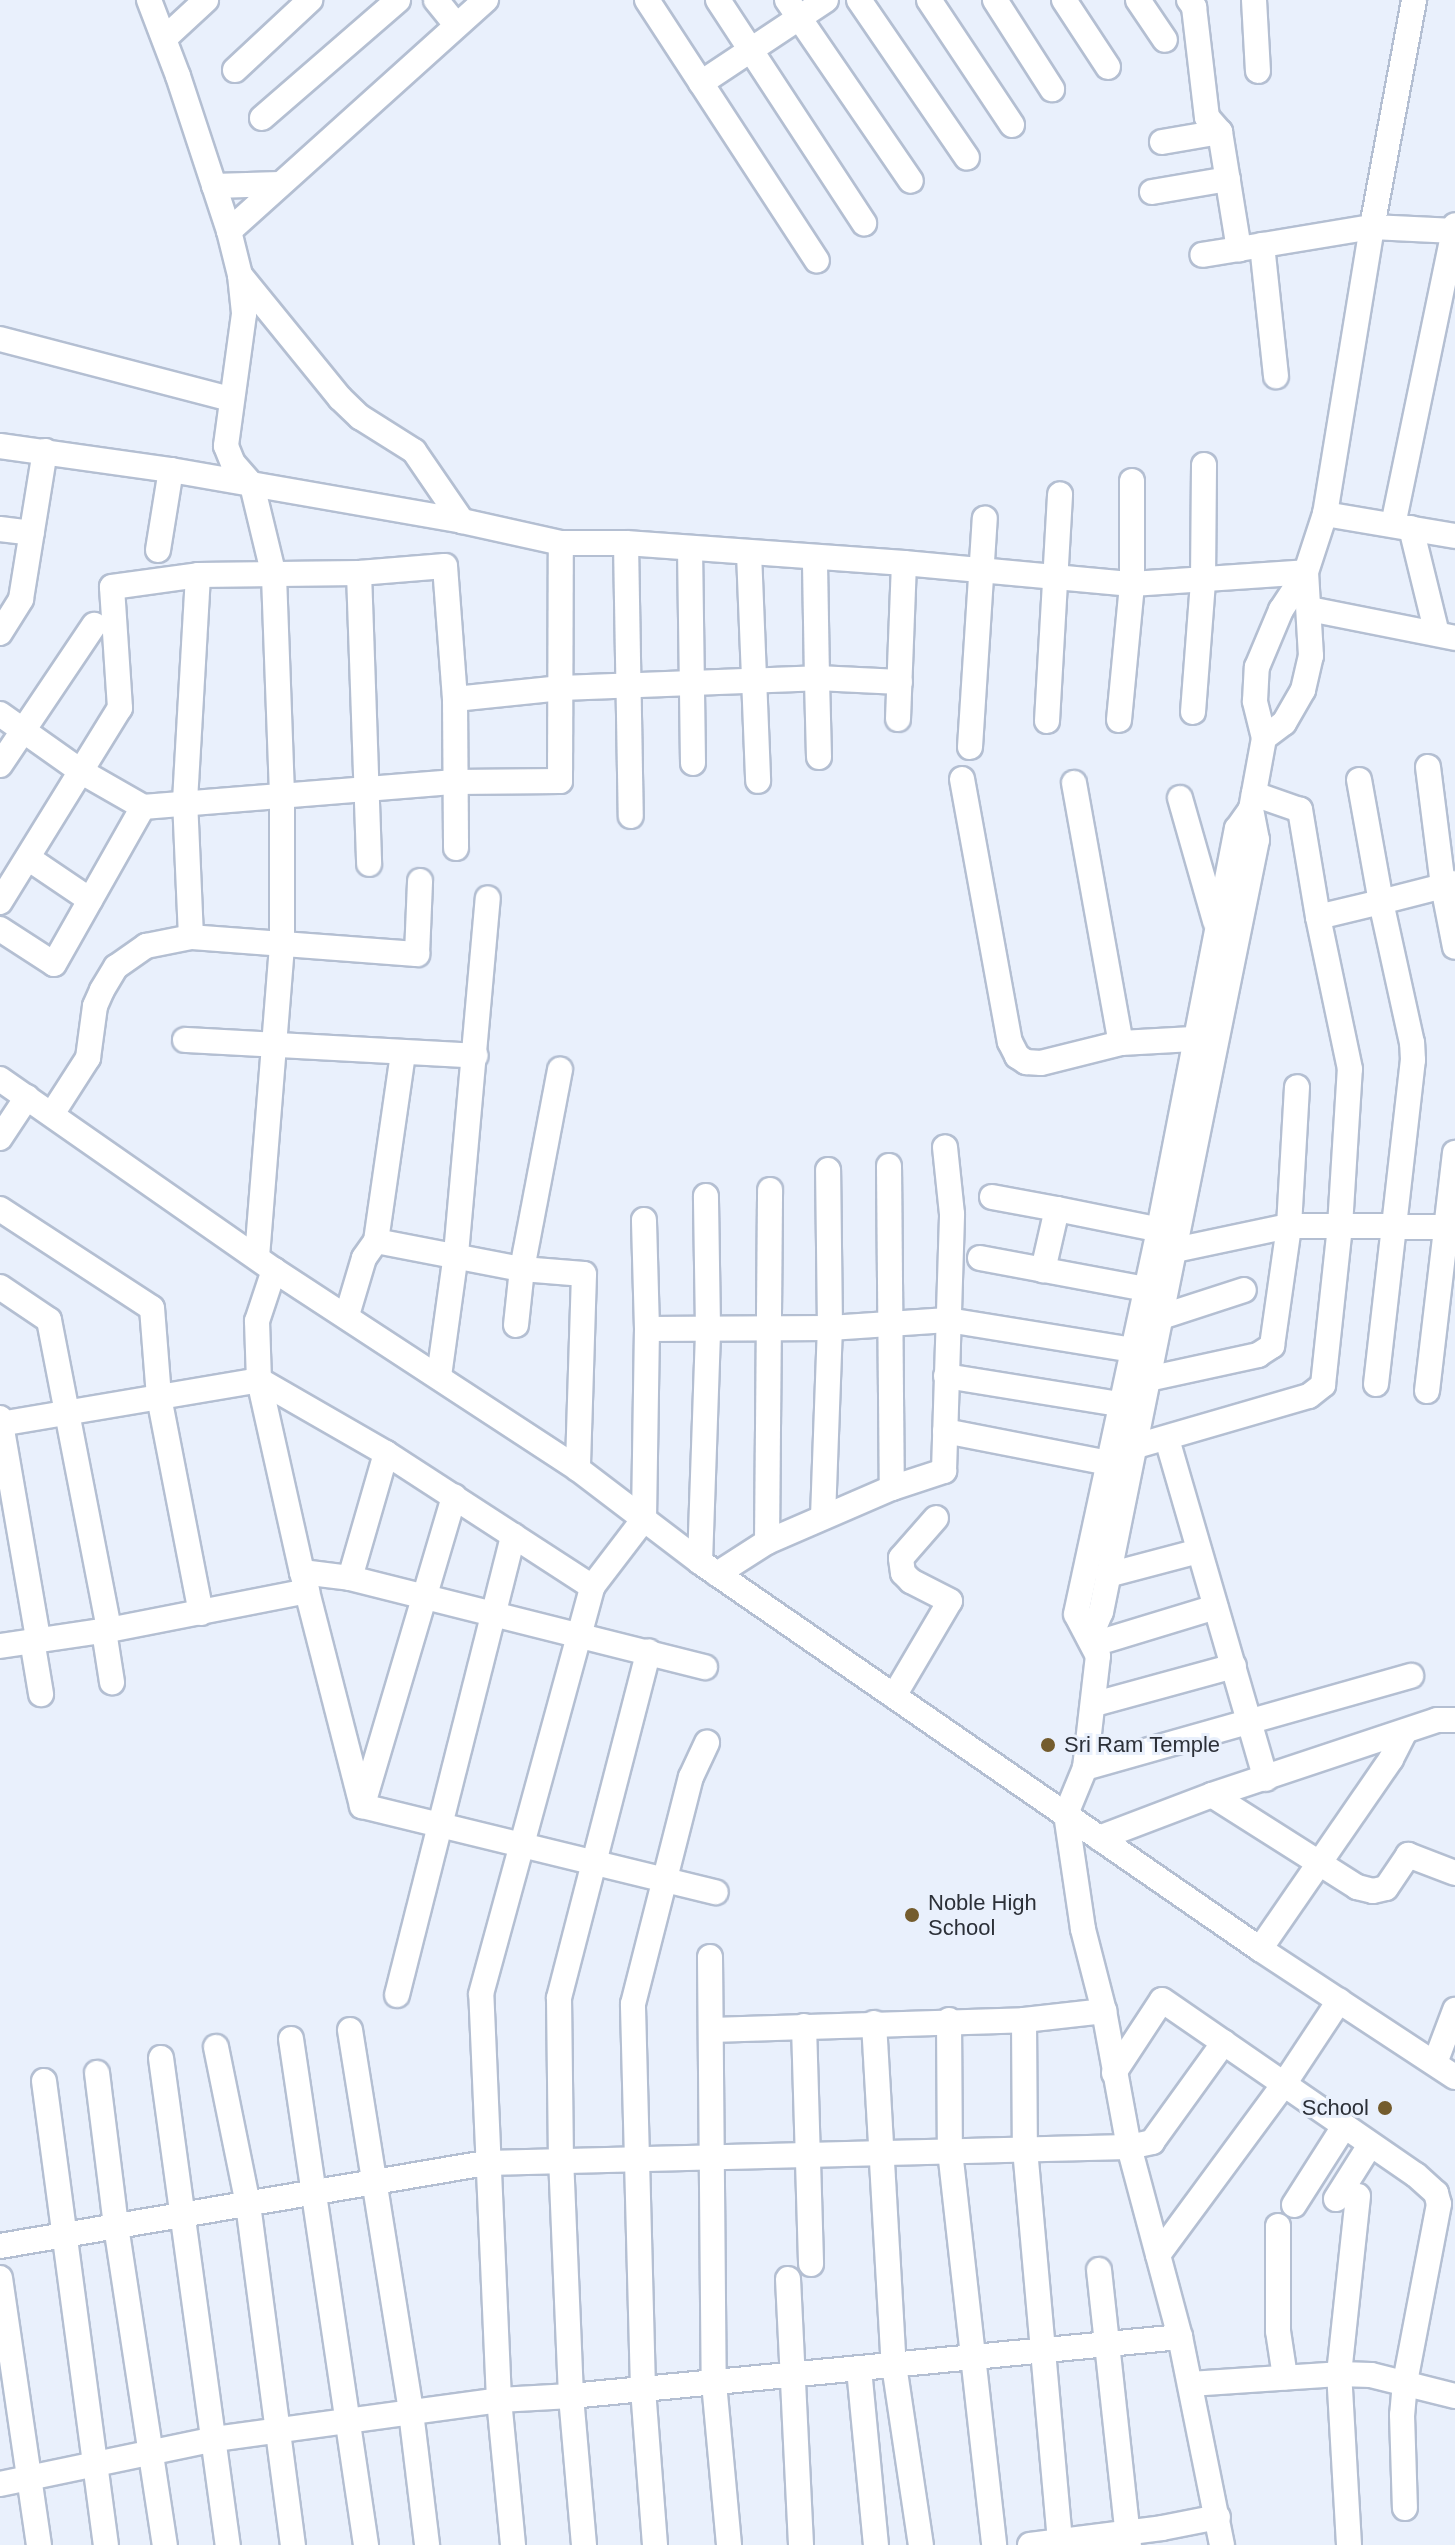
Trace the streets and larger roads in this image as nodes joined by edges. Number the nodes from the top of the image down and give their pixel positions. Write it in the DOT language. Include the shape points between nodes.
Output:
graph roads {
  1 [pos="149,0"];
  2 [pos="206,0"];
  3 [pos="310,0"];
  4 [pos="398,0"];
  5 [pos="436,0"];
  6 [pos="486,0"];
  7 [pos="647,0"];
  8 [pos="718,0"];
  9 [pos="826,0"];
  10 [pos="859,0"];
  11 [pos="929,0"];
  12 [pos="995,0"];
  13 [pos="1064,0"];
  14 [pos="1138,0"];
  15 [pos="1189,0"];
  16 [pos="1254,0"];
  17 [pos="1414,0"];
  18 [pos="793,9"];
  19 [pos="456,25"];
  20 [pos="165,38"];
  21 [pos="1165,40"];
  22 [pos="751,50"];
  23 [pos="1108,67"];
  24 [pos="235,70"];
  25 [pos="1258,71"];
  26 [pos="701,83"];
  27 [pos="1052,89"];
  28 [pos="262,118"];
  29 [pos="1012,125"];
  30 [pos="1220,132"];
  31 [pos="1162,142"];
  32 [pos="967,158"];
  33 [pos="1228,179"];
  34 [pos="911,181"];
  35 [pos="280,184"];
  36 [pos="214,186"];
  37 [pos="1152,192"];
  38 [pos="864,223"];
  39 [pos="1372,227"];
  40 [pos="1455,229"];
  41 [pos="229,231"];
  42 [pos="1251,247"];
  43 [pos="1202,255"];
  44 [pos="817,261"];
  45 [pos="240,275"];
  46 [pos="0,339"];
  47 [pos="1276,376"];
  48 [pos="231,399"];
  49 [pos="0,446"];
  50 [pos="45,451"];
  51 [pos="1204,465"];
  52 [pos="171,470"];
  53 [pos="1132,481"];
  54 [pos="252,485"];
  55 [pos="1060,494"];
  56 [pos="1325,514"];
  57 [pos="985,518"];
  58 [pos="462,521"];
  59 [pos="1402,527"];
  60 [pos="0,529"];
  61 [pos="32,533"];
  62 [pos="1455,536"];
  63 [pos="561,543"];
  64 [pos="626,543"];
  65 [pos="690,548"];
  66 [pos="158,550"];
  67 [pos="749,553"];
  68 [pos="815,559"];
  69 [pos="904,563"];
  70 [pos="1306,572"];
  71 [pos="359,573"];
  72 [pos="981,573"];
  73 [pos="198,575"];
  74 [pos="274,576"];
  75 [pos="1057,579"];
  76 [pos="1203,581"];
  77 [pos="1132,584"];
  78 [pos="1310,609"];
  79 [pos="94,625"];
  80 [pos="0,633"];
  81 [pos="1446,636"];
  82 [pos="817,678"];
  83 [pos="757,680"];
  84 [pos="900,682"];
  85 [pos="692,683"];
  86 [pos="629,685"];
  87 [pos="561,688"];
  88 [pos="455,699"];
  89 [pos="1193,712"];
  90 [pos="0,714"];
  91 [pos="898,719"];
  92 [pos="1119,720"];
  93 [pos="1047,721"];
  94 [pos="22,728"];
  95 [pos="1264,738"];
  96 [pos="970,747"];
  97 [pos="819,757"];
  98 [pos="693,763"];
  99 [pos="0,765"];
  100 [pos="1428,767"];
  101 [pos="82,772"];
  102 [pos="962,779"];
  103 [pos="1359,780"];
  104 [pos="758,781"];
  105 [pos="455,782"];
  106 [pos="1074,783"];
  107 [pos="369,788"];
  108 [pos="282,795"];
  109 [pos="1180,798"];
  110 [pos="185,801"];
  111 [pos="1252,802"];
  112 [pos="143,807"];
  113 [pos="631,816"];
  114 [pos="456,848"];
  115 [pos="28,858"];
  116 [pos="369,864"];
  117 [pos="420,881"];
  118 [pos="1449,885"];
  119 [pos="488,898"];
  120 [pos="90,900"];
  121 [pos="0,902"];
  122 [pos="1381,902"];
  123 [pos="1318,917"];
  124 [pos="1217,927"];
  125 [pos="0,929"];
  126 [pos="191,937"];
  127 [pos="282,946"];
  128 [pos="1455,947"];
  129 [pos="1231,965"];
  130 [pos="1206,1038"];
  131 [pos="185,1040"];
  132 [pos="1121,1043"];
  133 [pos="274,1047"];
  134 [pos="403,1053"];
  135 [pos="476,1056"];
  136 [pos="560,1070"];
  137 [pos="0,1079"];
  138 [pos="1297,1087"];
  139 [pos="27,1097"];
  140 [pos="52,1114"];
  141 [pos="0,1138"];
  142 [pos="945,1147"];
  143 [pos="1455,1153"];
  144 [pos="889,1166"];
  145 [pos="828,1170"];
  146 [pos="770,1190"];
  147 [pos="706,1196"];
  148 [pos="992,1197"];
  149 [pos="0,1209"];
  150 [pos="1057,1209"];
  151 [pos="644,1220"];
  152 [pos="1394,1224"];
  153 [pos="1289,1226"];
  154 [pos="1340,1226"];
  155 [pos="1450,1226"];
  156 [pos="1170,1237"];
  157 [pos="376,1241"];
  158 [pos="456,1254"];
  159 [pos="980,1258"];
  160 [pos="266,1263"];
  161 [pos="522,1269"];
  162 [pos="1043,1270"];
  163 [pos="0,1287"];
  164 [pos="1244,1290"];
  165 [pos="1155,1291"];
  166 [pos="347,1315"];
  167 [pos="1161,1317"];
  168 [pos="948,1320"];
  169 [pos="516,1325"];
  170 [pos="889,1325"];
  171 [pos="708,1328"];
  172 [pos="769,1328"];
  173 [pos="830,1328"];
  174 [pos="647,1329"];
  175 [pos="1143,1352"];
  176 [pos="439,1376"];
  177 [pos="946,1376"];
  178 [pos="1148,1379"];
  179 [pos="259,1380"];
  180 [pos="1376,1384"];
  181 [pos="1427,1391"];
  182 [pos="159,1397"];
  183 [pos="1131,1406"];
  184 [pos="65,1411"];
  185 [pos="0,1422"];
  186 [pos="945,1431"];
  187 [pos="1167,1439"];
  188 [pos="386,1453"];
  189 [pos="1124,1459"];
  190 [pos="578,1469"];
  191 [pos="892,1488"];
  192 [pos="454,1496"];
  193 [pos="823,1517"];
  194 [pos="936,1518"];
  195 [pos="644,1519"];
  196 [pos="513,1535"];
  197 [pos="767,1542"];
  198 [pos="1199,1551"];
  199 [pos="708,1568"];
  200 [pos="1108,1575"];
  201 [pos="350,1578"];
  202 [pos="304,1582"];
  203 [pos="592,1587"];
  204 [pos="424,1597"];
  205 [pos="1216,1607"];
  206 [pos="494,1612"];
  207 [pos="201,1613"];
  208 [pos="106,1630"];
  209 [pos="580,1633"];
  210 [pos="35,1640"];
  211 [pos="1092,1640"];
  212 [pos="0,1646"];
  213 [pos="649,1651"];
  214 [pos="1234,1666"];
  215 [pos="705,1667"];
  216 [pos="1411,1676"];
  217 [pos="112,1682"];
  218 [pos="41,1694"];
  219 [pos="894,1696"];
  220 [pos="1095,1704"];
  221 [pos="1455,1720"];
  222 [pos="1250,1722"];
  223 [pos="1404,1734"];
  224 [pos="707,1742"];
  225 [pos="1085,1768"];
  226 [pos="1266,1779"];
  227 [pos="1212,1795"];
  228 [pos="362,1806"];
  229 [pos="1066,1814"];
  230 [pos="441,1823"];
  231 [pos="1099,1838"];
  232 [pos="521,1845"];
  233 [pos="592,1863"];
  234 [pos="1321,1863"];
  235 [pos="1455,1873"];
  236 [pos="663,1879"];
  237 [pos="716,1892"];
  238 [pos="1260,1949"];
  239 [pos="710,1957"];
  240 [pos="397,1995"];
  241 [pos="1339,2001"];
  242 [pos="1455,2010"];
  243 [pos="1104,2011"];
  244 [pos="949,2020"];
  245 [pos="1024,2020"];
  246 [pos="874,2023"];
  247 [pos="804,2026"];
  248 [pos="350,2030"];
  249 [pos="711,2030"];
  250 [pos="291,2039"];
  251 [pos="1224,2042"];
  252 [pos="216,2047"];
  253 [pos="161,2058"];
  254 [pos="1435,2063"];
  255 [pos="97,2073"];
  256 [pos="1114,2073"];
  257 [pos="1455,2077"];
  258 [pos="44,2081"];
  259 [pos="1284,2084"];
  260 [pos="1343,2128"];
  261 [pos="1370,2145"];
  262 [pos="1129,2147"];
  263 [pos="1025,2149"];
  264 [pos="950,2151"];
  265 [pos="882,2153"];
  266 [pos="810,2154"];
  267 [pos="711,2158"];
  268 [pos="638,2159"];
  269 [pos="561,2161"];
  270 [pos="487,2163"];
  271 [pos="373,2183"];
  272 [pos="314,2193"];
  273 [pos="248,2204"];
  274 [pos="1294,2205"];
  275 [pos="182,2215"];
  276 [pos="116,2226"];
  277 [pos="1278,2226"];
  278 [pos="63,2236"];
  279 [pos="0,2246"];
  280 [pos="1158,2255"];
  281 [pos="811,2264"];
  282 [pos="1099,2270"];
  283 [pos="0,2278"];
  284 [pos="788,2279"];
  285 [pos="1180,2337"];
  286 [pos="1107,2343"];
  287 [pos="1041,2351"];
  288 [pos="972,2357"];
  289 [pos="894,2365"];
  290 [pos="859,2369"];
  291 [pos="1339,2374"];
  292 [pos="791,2376"];
  293 [pos="1285,2377"];
  294 [pos="1405,2382"];
  295 [pos="714,2383"];
  296 [pos="1190,2384"];
  297 [pos="643,2389"];
  298 [pos="571,2396"];
  299 [pos="1455,2396"];
  300 [pos="499,2400"];
  301 [pos="411,2412"];
  302 [pos="346,2422"];
  303 [pos="279,2431"];
  304 [pos="215,2439"];
  305 [pos="150,2453"];
  306 [pos="93,2466"];
  307 [pos="28,2479"];
  308 [pos="0,2484"];
  309 [pos="1405,2508"];
  310 [pos="1218,2517"];
  311 [pos="1128,2539"];
  312 [pos="1060,2544"];
  313 [pos="39,2545"];
  314 [pos="106,2545"];
  315 [pos="165,2545"];
  316 [pos="228,2545"];
  317 [pos="293,2545"];
  318 [pos="366,2545"];
  319 [pos="427,2545"];
  320 [pos="513,2545"];
  321 [pos="584,2545"];
  322 [pos="655,2545"];
  323 [pos="729,2545"];
  324 [pos="801,2545"];
  325 [pos="876,2545"];
  326 [pos="921,2545"];
  327 [pos="994,2545"];
  328 [pos="1030,2545"];
  329 [pos="1222,2545"];
  330 [pos="1349,2545"];
  1 -- 20 [label="street"];
  2 -- 20 [label="street"];
  3 -- 24 [label="street"];
  4 -- 28 [label="street"];
  5 -- 19 [label="street"];
  6 -- 19 [label="street"];
  7 -- 26 [label="street"];
  8 -- 22 [label="street"];
  9 -- 18 [label="street"];
  10 -- 32 [label="street"];
  11 -- 29 [label="street"];
  12 -- 27 [label="street"];
  13 -- 23 [label="street"];
  14 -- 21 [label="street"];
  15 -- 30 [label="street" via="1207,117"];
  16 -- 25 [label="street"];
  17 -- 39 [label="street"];
  18 -- 22 [label="street"];
  18 -- 34 [label="street"];
  19 -- 35 [label="street"];
  20 -- 36 [label="street"];
  22 -- 26 [label="street"];
  22 -- 38 [label="street"];
  26 -- 44 [label="street"];
  30 -- 31 [label="street"];
  30 -- 33 [label="street"];
  33 -- 37 [label="street"];
  33 -- 42 [label="street"];
  35 -- 36 [label="street"];
  35 -- 41 [label="street"];
  36 -- 41 [label="street"];
  39 -- 40 [label="street"];
  39 -- 42 [label="street"];
  39 -- 56 [label="street"];
  40 -- 59 [label="street"];
  41 -- 45 [label="street"];
  42 -- 43 [label="street"];
  42 -- 47 [label="street"];
  45 -- 48 [label="street" via="244,314"];
  45 -- 58 [label="street" via="340,398 414,451"];
  46 -- 48 [label="street"];
  48 -- 54 [label="street" via="226,446"];
  49 -- 50 [label="street"];
  50 -- 52 [label="street"];
  50 -- 61 [label="street"];
  51 -- 76 [label="street"];
  52 -- 54 [label="street"];
  52 -- 66 [label="street"];
  53 -- 77 [label="street"];
  54 -- 58 [label="street"];
  54 -- 74 [label="street"];
  55 -- 75 [label="street"];
  56 -- 59 [label="street"];
  56 -- 70 [label="street"];
  57 -- 72 [label="street"];
  58 -- 63 [label="street"];
  59 -- 62 [label="street"];
  59 -- 81 [label="street"];
  60 -- 61 [label="street"];
  61 -- 80 [label="street" via="21,599"];
  63 -- 64 [label="street"];
  63 -- 87 [label="street"];
  64 -- 65 [label="street"];
  64 -- 86 [label="street"];
  65 -- 67 [label="street"];
  65 -- 85 [label="street"];
  67 -- 68 [label="street"];
  67 -- 83 [label="street"];
  68 -- 69 [label="street"];
  68 -- 82 [label="street"];
  69 -- 72 [label="street"];
  69 -- 84 [label="street"];
  70 -- 76 [label="street"];
  70 -- 78 [label="street"];
  70 -- 95 [label="street" via="1281,610 1257,667 1255,701"];
  71 -- 74 [label="street"];
  71 -- 88 [label="street" via="445,566"];
  71 -- 107 [label="street"];
  72 -- 75 [label="street"];
  72 -- 96 [label="street"];
  73 -- 74 [label="street"];
  73 -- 101 [label="street" via="112,587 120,708"];
  73 -- 110 [label="street"];
  74 -- 108 [label="street"];
  75 -- 77 [label="street"];
  75 -- 93 [label="street"];
  76 -- 77 [label="street"];
  76 -- 89 [label="street"];
  77 -- 92 [label="street"];
  78 -- 81 [label="street"];
  78 -- 95 [label="street" via="1311,656 1303,690 1284,723"];
  79 -- 94 [label="street"];
  82 -- 83 [label="street"];
  82 -- 84 [label="street"];
  82 -- 97 [label="street"];
  83 -- 85 [label="street"];
  83 -- 104 [label="street"];
  84 -- 91 [label="street"];
  85 -- 86 [label="street"];
  85 -- 98 [label="street"];
  86 -- 87 [label="street"];
  86 -- 113 [label="street"];
  87 -- 88 [label="street"];
  87 -- 105 [label="street" via="560,781"];
  88 -- 105 [label="street"];
  90 -- 94 [label="street"];
  94 -- 99 [label="street"];
  94 -- 101 [label="street"];
  95 -- 111 [label="street"];
  100 -- 118 [label="street"];
  101 -- 112 [label="street"];
  101 -- 115 [label="street"];
  102 -- 132 [label="street" via="1010,1042 1017,1056 1041,1063"];
  103 -- 122 [label="street"];
  105 -- 107 [label="street"];
  105 -- 114 [label="street"];
  106 -- 132 [label="street"];
  107 -- 108 [label="street"];
  107 -- 116 [label="street"];
  108 -- 110 [label="street"];
  108 -- 127 [label="street"];
  109 -- 124 [label="street"];
  110 -- 112 [label="street"];
  110 -- 126 [label="street"];
  111 -- 123 [label="street" via="1300,810"];
  111 -- 124 [label="street" via="1237,829"];
  111 -- 129 [label="street" via="1257,840"];
  112 -- 120 [label="street"];
  115 -- 120 [label="street"];
  115 -- 121 [label="street"];
  117 -- 127 [label="street" via="417,954"];
  118 -- 122 [label="street"];
  118 -- 128 [label="street"];
  119 -- 135 [label="street"];
  120 -- 125 [label="street" via="54,964"];
  122 -- 123 [label="street"];
  122 -- 152 [label="street" via="1412,1051"];
  123 -- 154 [label="street" via="1350,1069"];
  124 -- 129 [label="street"];
  124 -- 130 [label="street"];
  126 -- 127 [label="street"];
  126 -- 140 [label="street" via="146,946 116,967 95,1006 88,1058"];
  127 -- 133 [label="street"];
  129 -- 130 [label="street"];
  130 -- 132 [label="street"];
  130 -- 156 [label="street"];
  131 -- 133 [label="street"];
  133 -- 134 [label="street"];
  133 -- 160 [label="street"];
  134 -- 135 [label="street"];
  134 -- 157 [label="street"];
  135 -- 158 [label="street"];
  136 -- 161 [label="street"];
  137 -- 139 [label="street"];
  138 -- 153 [label="street"];
  139 -- 140 [label="street"];
  139 -- 141 [label="street"];
  140 -- 160 [label="street"];
  142 -- 168 [label="street" via="952,1214"];
  143 -- 155 [label="street"];
  144 -- 170 [label="street"];
  145 -- 173 [label="street"];
  146 -- 172 [label="street"];
  147 -- 171 [label="street"];
  148 -- 150 [label="street"];
  149 -- 182 [label="street" via="152,1308"];
  150 -- 156 [label="street"];
  150 -- 162 [label="street"];
  151 -- 174 [label="street"];
  152 -- 154 [label="street"];
  152 -- 155 [label="street"];
  152 -- 180 [label="street"];
  153 -- 154 [label="street"];
  153 -- 156 [label="street"];
  153 -- 178 [label="street" via="1272,1346 1258,1355"];
  154 -- 187 [label="street" via="1320,1391"];
  155 -- 181 [label="street"];
  156 -- 165 [label="street"];
  157 -- 158 [label="street"];
  157 -- 166 [label="street" via="364,1258"];
  158 -- 161 [label="street"];
  158 -- 176 [label="street"];
  159 -- 162 [label="street"];
  160 -- 166 [label="street"];
  160 -- 179 [label="street" via="257,1321"];
  161 -- 169 [label="street"];
  161 -- 190 [label="street" via="584,1274"];
  162 -- 165 [label="street"];
  163 -- 184 [label="street" via="49,1320"];
  164 -- 167 [label="street"];
  165 -- 167 [label="street"];
  165 -- 175 [label="street"];
  166 -- 176 [label="street"];
  167 -- 175 [label="street"];
  168 -- 170 [label="street"];
  168 -- 175 [label="street"];
  168 -- 177 [label="street"];
  170 -- 173 [label="street"];
  170 -- 191 [label="street"];
  171 -- 172 [label="street"];
  171 -- 174 [label="street"];
  171 -- 199 [label="street"];
  172 -- 173 [label="street"];
  172 -- 197 [label="street"];
  173 -- 193 [label="street"];
  174 -- 195 [label="street"];
  175 -- 178 [label="street"];
  175 -- 183 [label="street"];
  176 -- 190 [label="street"];
  177 -- 183 [label="street"];
  177 -- 186 [label="street"];
  178 -- 183 [label="street"];
  179 -- 182 [label="street"];
  179 -- 188 [label="street"];
  179 -- 202 [label="street"];
  182 -- 184 [label="street"];
  182 -- 207 [label="street"];
  183 -- 189 [label="street"];
  184 -- 185 [label="street"];
  184 -- 208 [label="street"];
  185 -- 210 [label="street"];
  186 -- 189 [label="street"];
  186 -- 191 [label="street" via="944,1471"];
  187 -- 189 [label="street"];
  187 -- 198 [label="street"];
  188 -- 192 [label="street"];
  188 -- 201 [label="street"];
  189 -- 200 [label="street"];
  189 -- 211 [label="street" via="1076,1614"];
  190 -- 195 [label="street"];
  191 -- 193 [label="street"];
  192 -- 196 [label="street"];
  192 -- 204 [label="street"];
  193 -- 197 [label="street"];
  194 -- 219 [label="street" via="901,1558 903,1573 950,1601"];
  195 -- 199 [label="street"];
  195 -- 203 [label="street"];
  196 -- 203 [label="street"];
  196 -- 206 [label="street"];
  197 -- 199 [label="street"];
  198 -- 200 [label="street"];
  198 -- 205 [label="street"];
  199 -- 219 [label="street"];
  200 -- 211 [label="street"];
  201 -- 202 [label="street"];
  201 -- 204 [label="street"];
  202 -- 207 [label="street"];
  202 -- 228 [label="street"];
  203 -- 209 [label="street"];
  204 -- 206 [label="street"];
  204 -- 228 [label="street"];
  205 -- 211 [label="street"];
  205 -- 214 [label="street"];
  206 -- 209 [label="street"];
  206 -- 230 [label="street"];
  207 -- 208 [label="street"];
  208 -- 210 [label="street"];
  208 -- 217 [label="street"];
  209 -- 213 [label="street"];
  209 -- 232 [label="street"];
  210 -- 212 [label="street"];
  210 -- 218 [label="street"];
  211 -- 220 [label="street" via="1098,1656"];
  213 -- 215 [label="street"];
  213 -- 233 [label="street"];
  214 -- 220 [label="street"];
  214 -- 222 [label="street"];
  216 -- 222 [label="street"];
  219 -- 229 [label="street"];
  220 -- 225 [label="street"];
  221 -- 223 [label="street" via="1437,1720"];
  222 -- 225 [label="street"];
  222 -- 226 [label="street"];
  223 -- 226 [label="street"];
  223 -- 234 [label="street"];
  224 -- 236 [label="street" via="691,1777"];
  225 -- 229 [label="street"];
  226 -- 227 [label="street"];
  227 -- 231 [label="street"];
  227 -- 234 [label="street"];
  228 -- 230 [label="street"];
  229 -- 231 [label="street"];
  229 -- 243 [label="street" via="1083,1929"];
  230 -- 232 [label="street"];
  230 -- 240 [label="street"];
  231 -- 238 [label="street"];
  232 -- 233 [label="street"];
  232 -- 270 [label="street" via="481,1994"];
  233 -- 236 [label="street"];
  233 -- 269 [label="street" via="559,1998"];
  234 -- 235 [label="street" via="1357,1887 1373,1891 1386,1888 1408,1855"];
  234 -- 238 [label="street"];
  236 -- 237 [label="street"];
  236 -- 268 [label="street" via="633,2004"];
  238 -- 241 [label="street"];
  239 -- 249 [label="street"];
  241 -- 254 [label="street"];
  241 -- 259 [label="street"];
  242 -- 254 [label="street"];
  243 -- 245 [label="street"];
  243 -- 256 [label="street"];
  244 -- 245 [label="street"];
  244 -- 246 [label="street"];
  244 -- 264 [label="street"];
  245 -- 263 [label="street"];
  246 -- 247 [label="street"];
  246 -- 265 [label="street"];
  247 -- 249 [label="street"];
  247 -- 266 [label="street"];
  248 -- 271 [label="street"];
  249 -- 267 [label="street"];
  250 -- 272 [label="street"];
  251 -- 256 [label="street" via="1162,2000"];
  251 -- 259 [label="street"];
  251 -- 262 [label="street" via="1152,2142"];
  252 -- 273 [label="street"];
  253 -- 275 [label="street"];
  254 -- 257 [label="street"];
  255 -- 276 [label="street"];
  256 -- 262 [label="street"];
  258 -- 278 [label="street"];
  259 -- 260 [label="street"];
  259 -- 280 [label="street"];
  260 -- 261 [label="street"];
  260 -- 274 [label="street"];
  261 -- 291 [label="street" via="1347,2198"];
  261 -- 294 [label="street" via="1416,2175 1436,2193 1439,2204"];
  262 -- 263 [label="street"];
  262 -- 280 [label="street"];
  263 -- 264 [label="street"];
  263 -- 287 [label="street"];
  264 -- 265 [label="street"];
  264 -- 288 [label="street"];
  265 -- 266 [label="street"];
  265 -- 289 [label="street"];
  266 -- 267 [label="street"];
  266 -- 281 [label="street"];
  267 -- 268 [label="street"];
  267 -- 295 [label="street"];
  268 -- 269 [label="street"];
  268 -- 297 [label="street"];
  269 -- 270 [label="street"];
  269 -- 298 [label="street"];
  270 -- 271 [label="street"];
  270 -- 300 [label="street"];
  271 -- 272 [label="street"];
  271 -- 301 [label="street"];
  272 -- 273 [label="street"];
  272 -- 302 [label="street"];
  273 -- 275 [label="street"];
  273 -- 303 [label="street"];
  275 -- 276 [label="street"];
  275 -- 304 [label="street"];
  276 -- 278 [label="street"];
  276 -- 305 [label="street"];
  277 -- 293 [label="street" via="1278,2331"];
  278 -- 279 [label="street"];
  278 -- 306 [label="street"];
  280 -- 285 [label="street"];
  282 -- 286 [label="street"];
  283 -- 307 [label="street"];
  284 -- 292 [label="street"];
  285 -- 286 [label="street"];
  285 -- 296 [label="street"];
  286 -- 287 [label="street"];
  286 -- 311 [label="street"];
  287 -- 288 [label="street"];
  287 -- 312 [label="street"];
  288 -- 289 [label="street"];
  288 -- 327 [label="street"];
  289 -- 290 [label="street"];
  289 -- 326 [label="street"];
  290 -- 292 [label="street"];
  290 -- 325 [label="street"];
  291 -- 293 [label="street"];
  291 -- 294 [label="street"];
  291 -- 330 [label="street"];
  292 -- 295 [label="street"];
  292 -- 324 [label="street"];
  293 -- 296 [label="street"];
  294 -- 299 [label="street"];
  294 -- 309 [label="street"];
  295 -- 297 [label="street"];
  295 -- 323 [label="street"];
  296 -- 310 [label="street"];
  297 -- 298 [label="street"];
  297 -- 322 [label="street"];
  298 -- 300 [label="street"];
  298 -- 321 [label="street"];
  300 -- 301 [label="street"];
  300 -- 320 [label="street"];
  301 -- 302 [label="street"];
  301 -- 319 [label="street"];
  302 -- 303 [label="street"];
  302 -- 318 [label="street"];
  303 -- 304 [label="street"];
  303 -- 317 [label="street"];
  304 -- 305 [label="street"];
  304 -- 316 [label="street"];
  305 -- 306 [label="street"];
  305 -- 315 [label="street"];
  306 -- 307 [label="street"];
  306 -- 314 [label="street"];
  307 -- 308 [label="street"];
  307 -- 313 [label="street"];
  310 -- 311 [label="street"];
  310 -- 329 [label="street"];
  311 -- 312 [label="street"];
  312 -- 328 [label="street"];
}
